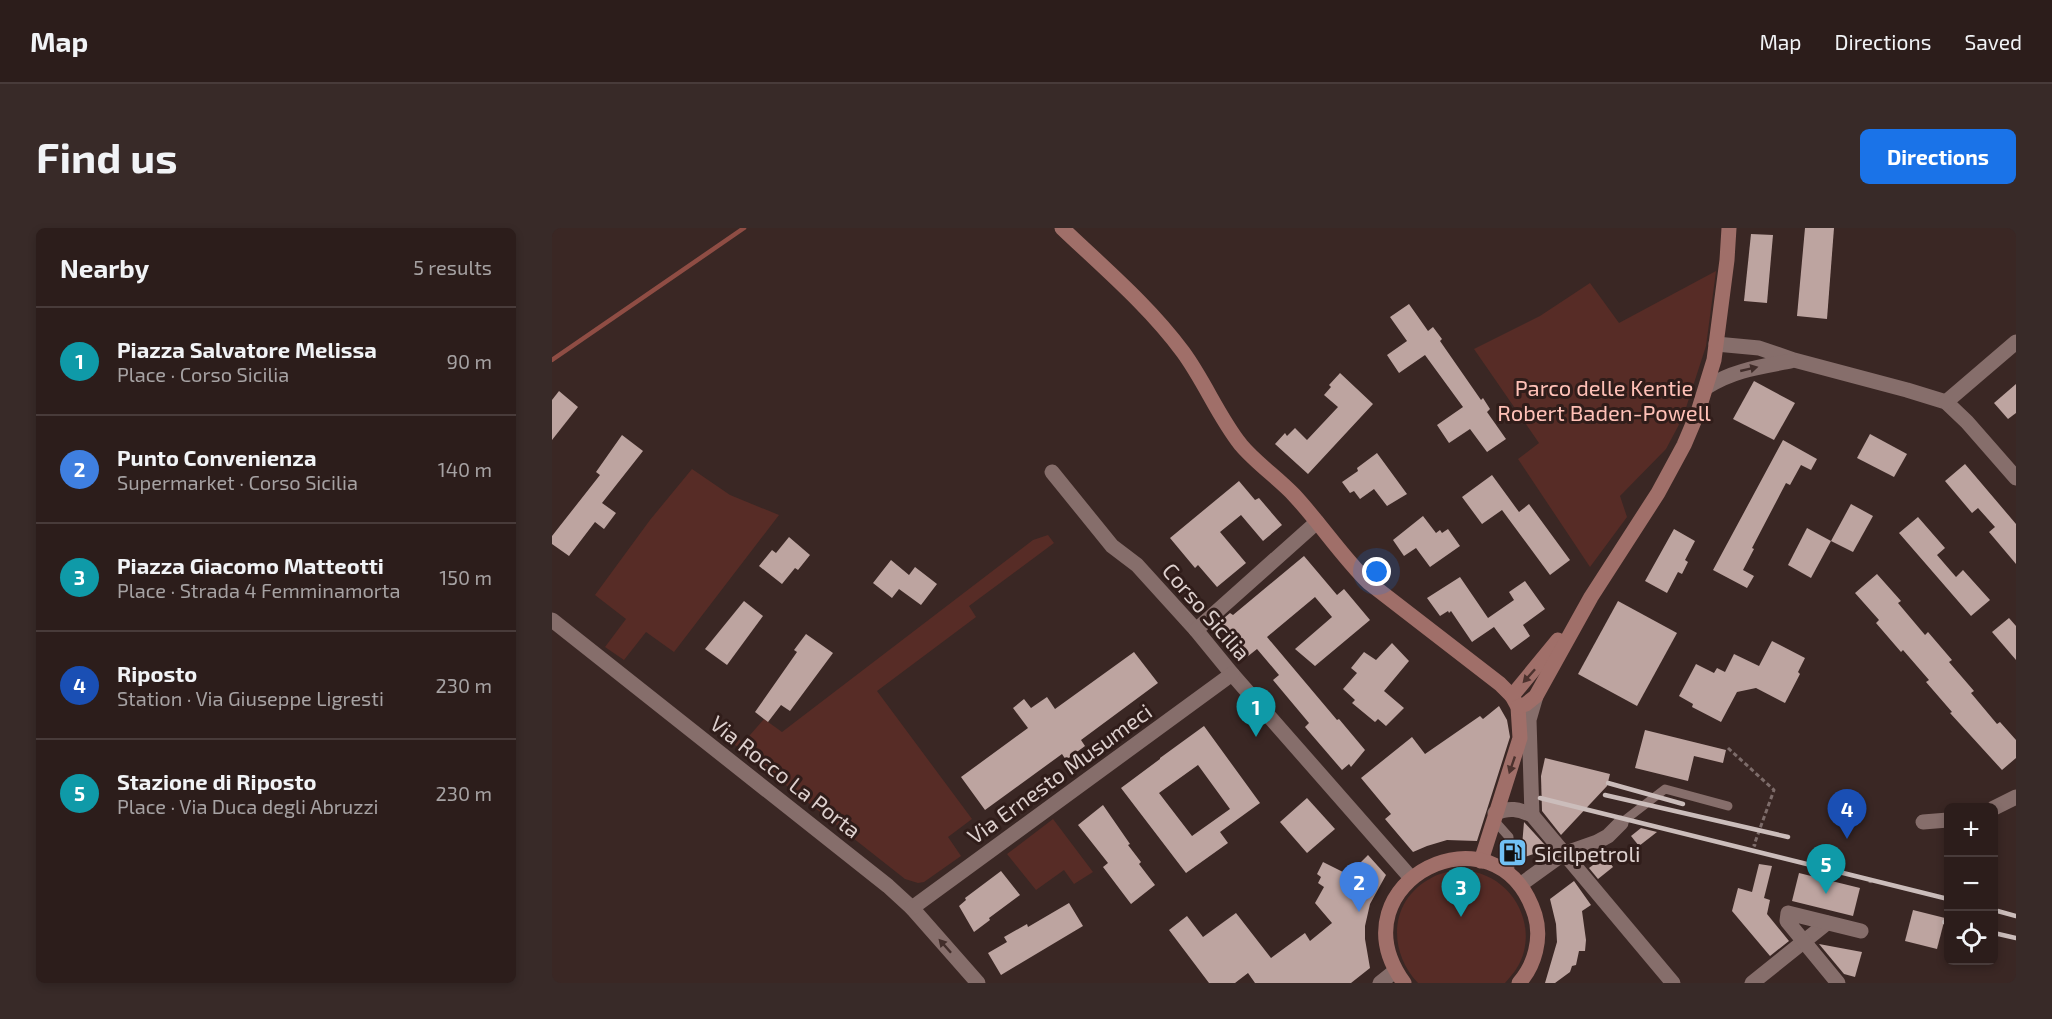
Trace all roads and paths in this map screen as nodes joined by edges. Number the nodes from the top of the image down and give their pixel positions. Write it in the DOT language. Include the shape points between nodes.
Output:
graph roads {
  1 [pos="1062,228"];
  2 [pos="1729,228"];
  3 [pos="2016,342"];
  4 [pos="1716,344"];
  5 [pos="1794,360"];
  6 [pos="1707,387"];
  7 [pos="1946,402"];
  8 [pos="1052,472"];
  9 [pos="2016,478"];
  10 [pos="1317,522"];
  11 [pos="1591,597"];
  12 [pos="552,620"];
  13 [pos="1196,630"];
  14 [pos="1232,674"];
  15 [pos="1536,696"];
  16 [pos="1515,702"];
  17 [pos="1529,720"];
  18 [pos="1728,748"];
  19 [pos="2016,797"];
  20 [pos="1728,806"];
  21 [pos="1998,806"];
  22 [pos="1532,815"];
  23 [pos="1494,816"];
  24 [pos="1944,820"];
  25 [pos="1923,822"];
  26 [pos="1621,823"];
  27 [pos="1756,846"];
  28 [pos="1563,854"];
  29 [pos="1481,861"];
  30 [pos="1812,862"];
  31 [pos="1810,868"];
  32 [pos="1871,877"];
  33 [pos="1411,878"];
  34 [pos="1515,880"];
  35 [pos="1870,883"];
  36 [pos="912,908"];
  37 [pos="1827,923"];
  38 [pos="1861,931"];
  39 [pos="1803,943"];
  40 [pos="1400,977"];
  41 [pos="978,983"];
  42 [pos="1380,983"];
  43 [pos="1519,983"];
  44 [pos="1673,983"];
  45 [pos="1752,983"];
  46 [pos="1838,983"];
  1 -- 10 [label="street" via="1141,302 1189,360 1215,408 1243,447"];
  2 -- 4 [label="street"];
  3 -- 7 [label="street"];
  4 -- 5 [label="street" via="1759,348"];
  4 -- 6 [label="street"];
  6 -- 5 [label="street, one-way" via="1723,376"];
  5 -- 7 [label="street"];
  6 -- 11 [label="street" via="1664,483"];
  7 -- 9 [label="street"];
  8 -- 13 [label="street, Corso Sicilia" via="1112,546 1137,565"];
  10 -- 13 [label="street"];
  10 -- 16 [label="street" via="1368,582 1500,684"];
  11 -- 15 [label="street"];
  11 -- 16 [label="street, one-way"];
  12 -- 36 [label="street, Via Rocco La Porta"];
  13 -- 14 [label="street, Corso Sicilia"];
  14 -- 33 [label="street, Corso Sicilia"];
  14 -- 36 [label="street, Via Ernesto Musumeci"];
  15 -- 16 [label="street" via="1526,704"];
  15 -- 17 [label="street"];
  16 -- 17 [label="street"];
  16 -- 23 [label="street, one-way" via="1520,738"];
  17 -- 22 [label="street"];
  18 -- 27 [label="path" via="1774,790"];
  19 -- 21 [label="street"];
  20 -- 26 [label="lane" via="1665,789"];
  22 -- 23 [label="street" via="1506,809"];
  22 -- 28 [label="street"];
  23 -- 29 [label="street"];
  23 -- 34 [label="lane" via="1509,837"];
  24 -- 25 [label="street"];
  26 -- 28 [label="street" via="1597,842"];
  28 -- 34 [label="street" via="1535,874"];
  28 -- 44 [label="street"];
  29 -- 33 [label="street" via="1456,858 1432,864"];
  29 -- 34 [label="street"];
  30 -- 31 [label="path"];
  32 -- 35 [label="path"];
  33 -- 40 [label="street" via="1395,898 1387,922 1387,947"];
  34 -- 43 [label="street" via="1531,902 1538,940 1533,960"];
  41 -- 36 [label="street, Via Rocco La Porta, one-way"];
  37 -- 38 [label="street"];
  37 -- 39 [label="street"];
  37 -- 39 [label="street" via="1788,913 1787,921"];
  39 -- 45 [label="street"];
  39 -- 46 [label="street"];
  40 -- 42 [label="street"];
}
